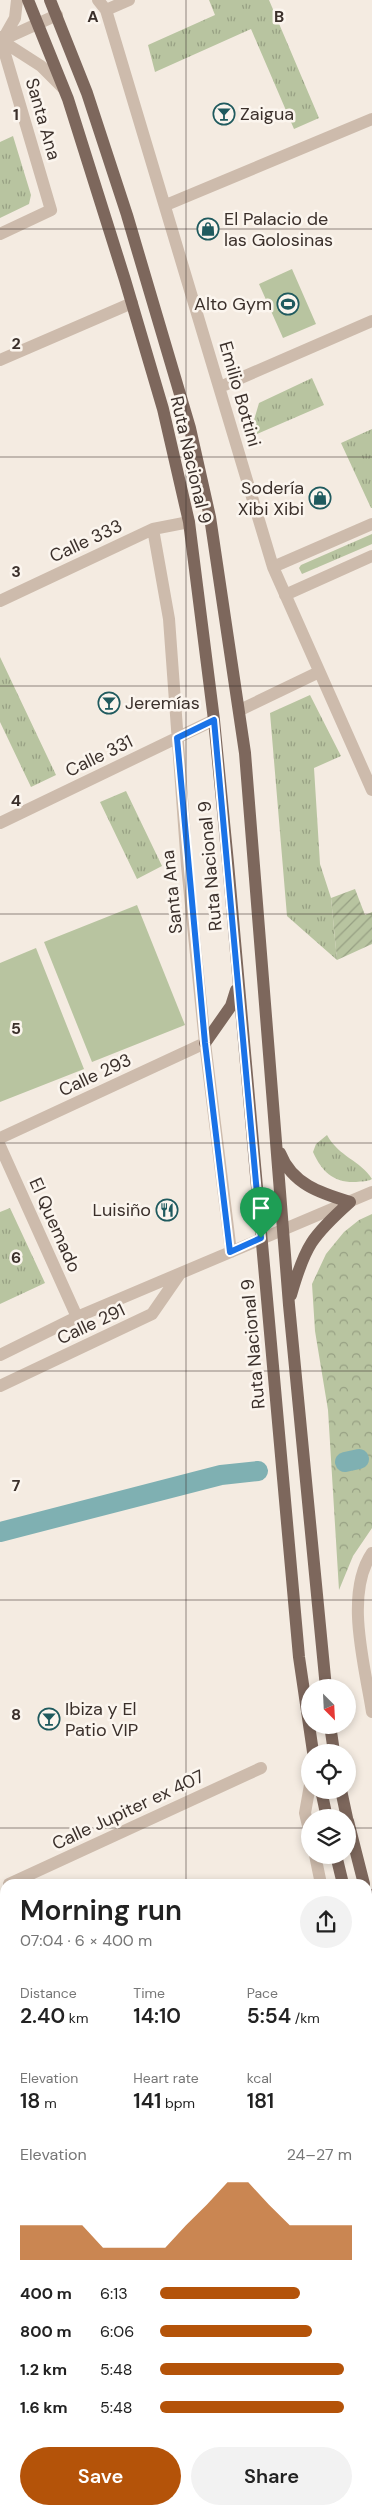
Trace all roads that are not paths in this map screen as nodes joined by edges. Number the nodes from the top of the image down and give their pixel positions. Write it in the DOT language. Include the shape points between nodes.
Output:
graph roads {
  1 [pos="17,0"];
  2 [pos="28,0"];
  3 [pos="50,0"];
  4 [pos="129,0"];
  5 [pos="102,5"];
  6 [pos="57,15"];
  7 [pos="39,23"];
  8 [pos="1,40"];
  9 [pos="63,88"];
  10 [pos="372,119"];
  11 [pos="166,206"];
  12 [pos="0,234"];
  13 [pos="132,303"];
  14 [pos="372,321"];
  15 [pos="0,360"];
  16 [pos="220,387"];
  17 [pos="189,522"];
  18 [pos="372,524"];
  19 [pos="153,529"];
  20 [pos="372,556"];
  21 [pos="273,568"];
  22 [pos="285,594"];
  23 [pos="0,601"];
  24 [pos="319,672"];
  25 [pos="240,710"];
  26 [pos="214,720"];
  27 [pos="177,738"];
  28 [pos="372,790"];
  29 [pos="0,823"];
  30 [pos="238,986"];
  31 [pos="205,1043"];
  32 [pos="0,1138"];
  33 [pos="0,1146"];
  34 [pos="277,1146"];
  35 [pos="372,1192"];
  36 [pos="350,1202"];
  37 [pos="282,1230"];
  38 [pos="261,1238"];
  39 [pos="230,1252"];
  40 [pos="179,1274"];
  41 [pos="288,1305"];
  42 [pos="77,1317"];
  43 [pos="0,1355"];
  44 [pos="0,1386"];
  45 [pos="372,1553"];
  46 [pos="325,1679"];
  47 [pos="372,1712"];
  48 [pos="312,1744"];
  49 [pos="261,1768"];
  50 [pos="356,1853"];
  51 [pos="317,1864"];
  52 [pos="338,1864"];
  53 [pos="20,1879"];
  54 [pos="320,1879"];
  55 [pos="343,1879"];
  56 [pos="363,1879"];
  1 -- 8 [label="street" via="14,18"];
  2 -- 7 [label="main road, Ruta Nacional 9"];
  3 -- 6 [label="main road, Ruta Nacional 9"];
  4 -- 5 [label="street"];
  5 -- 11 [label="street, Emilio Bottini"];
  6 -- 7 [label="street"];
  6 -- 25 [label="main road, Ruta Nacional 9" via="122,197 192,437 210,517"];
  7 -- 8 [label="street"];
  7 -- 9 [label="main road, Ruta Nacional 9"];
  8 -- 9 [label="street" via="41,66"];
  8 -- 12 [label="street, Santa Ana" via="51,210"];
  9 -- 13 [label="main road, Ruta Nacional 9"];
  10 -- 11 [label="street"];
  11 -- 16 [label="street, Emilio Bottini"];
  13 -- 15 [label="street"];
  13 -- 17 [label="main road, Ruta Nacional 9" via="163,409"];
  14 -- 16 [label="street"];
  16 -- 21 [label="street, Emilio Bottini"];
  17 -- 19 [label="street, Calle 333"];
  17 -- 26 [label="main road, Ruta Nacional 9"];
  18 -- 21 [label="street"];
  19 -- 23 [label="street, Calle 333"];
  19 -- 27 [label="street, Santa Ana" via="169,619"];
  20 -- 22 [label="street"];
  21 -- 22 [label="street, Emilio Bottini"];
  22 -- 24 [label="street, Emilio Bottini"];
  24 -- 25 [label="street"];
  24 -- 28 [label="street, Emilio Bottini"];
  25 -- 34 [label="main road, Ruta Nacional 9"];
  26 -- 27 [label="street, Calle 331"];
  26 -- 30 [label="main road, Ruta Nacional 9"];
  27 -- 29 [label="street, Calle 331"];
  27 -- 31 [label="street, Santa Ana"];
  30 -- 31 [label="main road" via="232,1006"];
  30 -- 38 [label="main road, Ruta Nacional 9"];
  31 -- 32 [label="street, Calle 293"];
  31 -- 39 [label="street, Santa Ana"];
  33 -- 42 [label="street, El Quemado"];
  34 -- 36 [label="main road" via="284,1164 299,1181"];
  34 -- 37 [label="main road, Ruta Nacional 9"];
  35 -- 36 [label="street, Calle 291"];
  36 -- 37 [label="street, Calle 291"];
  36 -- 41 [label="main road" via="318,1232 308,1247"];
  37 -- 38 [label="street, Calle 291"];
  37 -- 41 [label="main road, Ruta Nacional 9"];
  38 -- 39 [label="street, Calle 291"];
  38 -- 48 [label="main road, Ruta Nacional 9" via="299,1657"];
  39 -- 40 [label="street, Calle 291"];
  40 -- 42 [label="street, Calle 291"];
  40 -- 44 [label="street, Calle 291" via="152,1314"];
  41 -- 46 [label="main road, Ruta Nacional 9"];
  42 -- 43 [label="street, Calle 291"];
  45 -- 47 [label="street" via="364,1565 358,1607"];
  49 -- 53 [label="street, Calle Jupiter ex 407"];
  50 -- 56 [label="main road"];
  51 -- 54 [label="street"];
  52 -- 55 [label="main road"];
}
